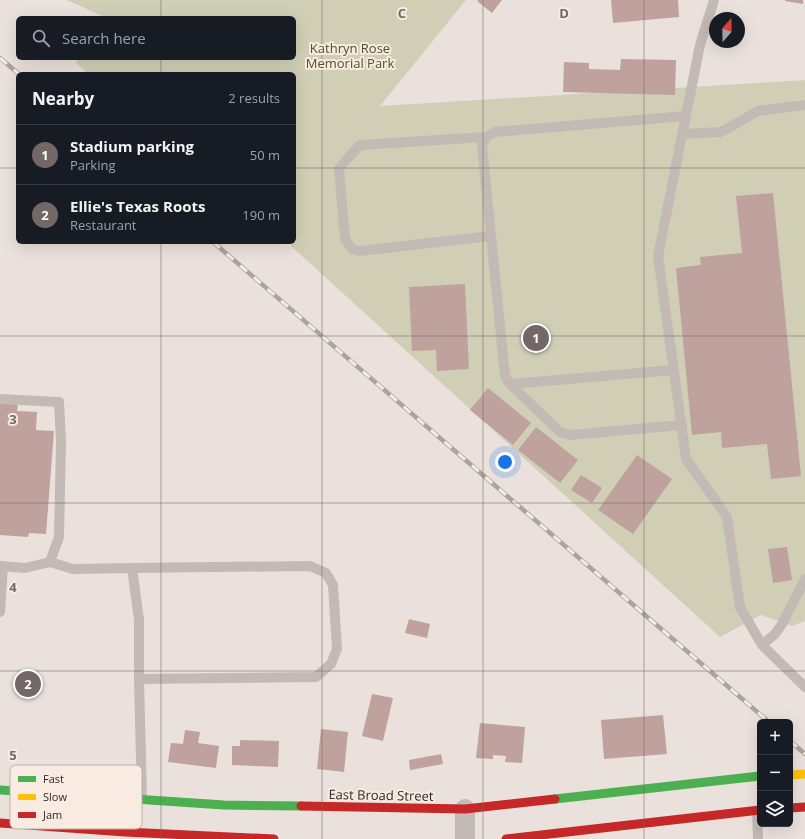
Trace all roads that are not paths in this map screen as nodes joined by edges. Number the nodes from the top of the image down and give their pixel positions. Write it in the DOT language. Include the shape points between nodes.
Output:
graph roads {
  1 [pos="714,0"];
  2 [pos="805,105"];
  3 [pos="686,116"];
  4 [pos="682,134"];
  5 [pos="486,137"];
  6 [pos="491,236"];
  7 [pos="674,370"];
  8 [pos="510,384"];
  9 [pos="0,399"];
  10 [pos="682,425"];
  11 [pos="50,562"];
  12 [pos="2,566"];
  13 [pos="132,568"];
  14 [pos="805,579"];
  15 [pos="0,612"];
  16 [pos="762,645"];
  17 [pos="139,679"];
  18 [pos="805,688"];
  19 [pos="141,765"];
  20 [pos="805,774"];
  21 [pos="793,775"];
  22 [pos="757,777"];
  23 [pos="0,790"];
  24 [pos="10,791"];
  25 [pos="142,799"];
  26 [pos="805,807"];
  27 [pos="757,808"];
  28 [pos="793,808"];
  29 [pos="465,809"];
  30 [pos="0,823"];
  31 [pos="10,824"];
  32 [pos="758,827"];
  33 [pos="609,828"];
  34 [pos="83,829"];
  35 [pos="224,835"];
  36 [pos="274,839"];
  37 [pos="465,839"];
  38 [pos="506,839"];
  39 [pos="615,839"];
  40 [pos="758,839"];
  1 -- 3 [label="lane" via="700,45"];
  2 -- 4 [label="lane" via="758,111 721,132"];
  3 -- 4 [label="lane"];
  3 -- 5 [label="lane" via="495,132"];
  4 -- 7 [label="lane" via="658,256"];
  5 -- 6 [label="lane" via="482,146"];
  5 -- 6 [label="lane" via="360,145 339,169 345,239 352,249 360,251"];
  6 -- 8 [label="lane" via="505,376"];
  7 -- 8 [label="lane"];
  7 -- 10 [label="lane"];
  8 -- 10 [label="lane" via="560,432 570,435"];
  9 -- 11 [label="lane" via="59,402 62,442 59,537"];
  10 -- 16 [label="lane" via="686,460 727,517 740,607"];
  11 -- 12 [label="lane" via="25,568"];
  11 -- 13 [label="lane" via="73,569"];
  12 -- 15 [label="lane"];
  13 -- 17 [label="lane" via="139,620"];
  13 -- 17 [label="lane" via="310,566 326,573 333,585 337,649 331,664 316,677"];
  14 -- 16 [label="lane" via="782,624"];
  16 -- 18 [label="lane"];
  17 -- 19 [label="lane"];
  20 -- 21 [label="main road"];
  22 -- 29 [label="main road, East Broad Street"];
  23 -- 24 [label="main road, East Broad Street"];
  25 -- 29 [label="main road, East Broad Street" via="224,809"];
  26 -- 28 [label="main road"];
  27 -- 33 [label="main road"];
  29 -- 37 [label="street"];
  30 -- 31 [label="main road"];
  32 -- 40 [label="lane"];
  33 -- 38 [label="main road"];
  33 -- 39 [label="lane"];
  34 -- 35 [label="main road"];
  35 -- 36 [label="main road"];
}
